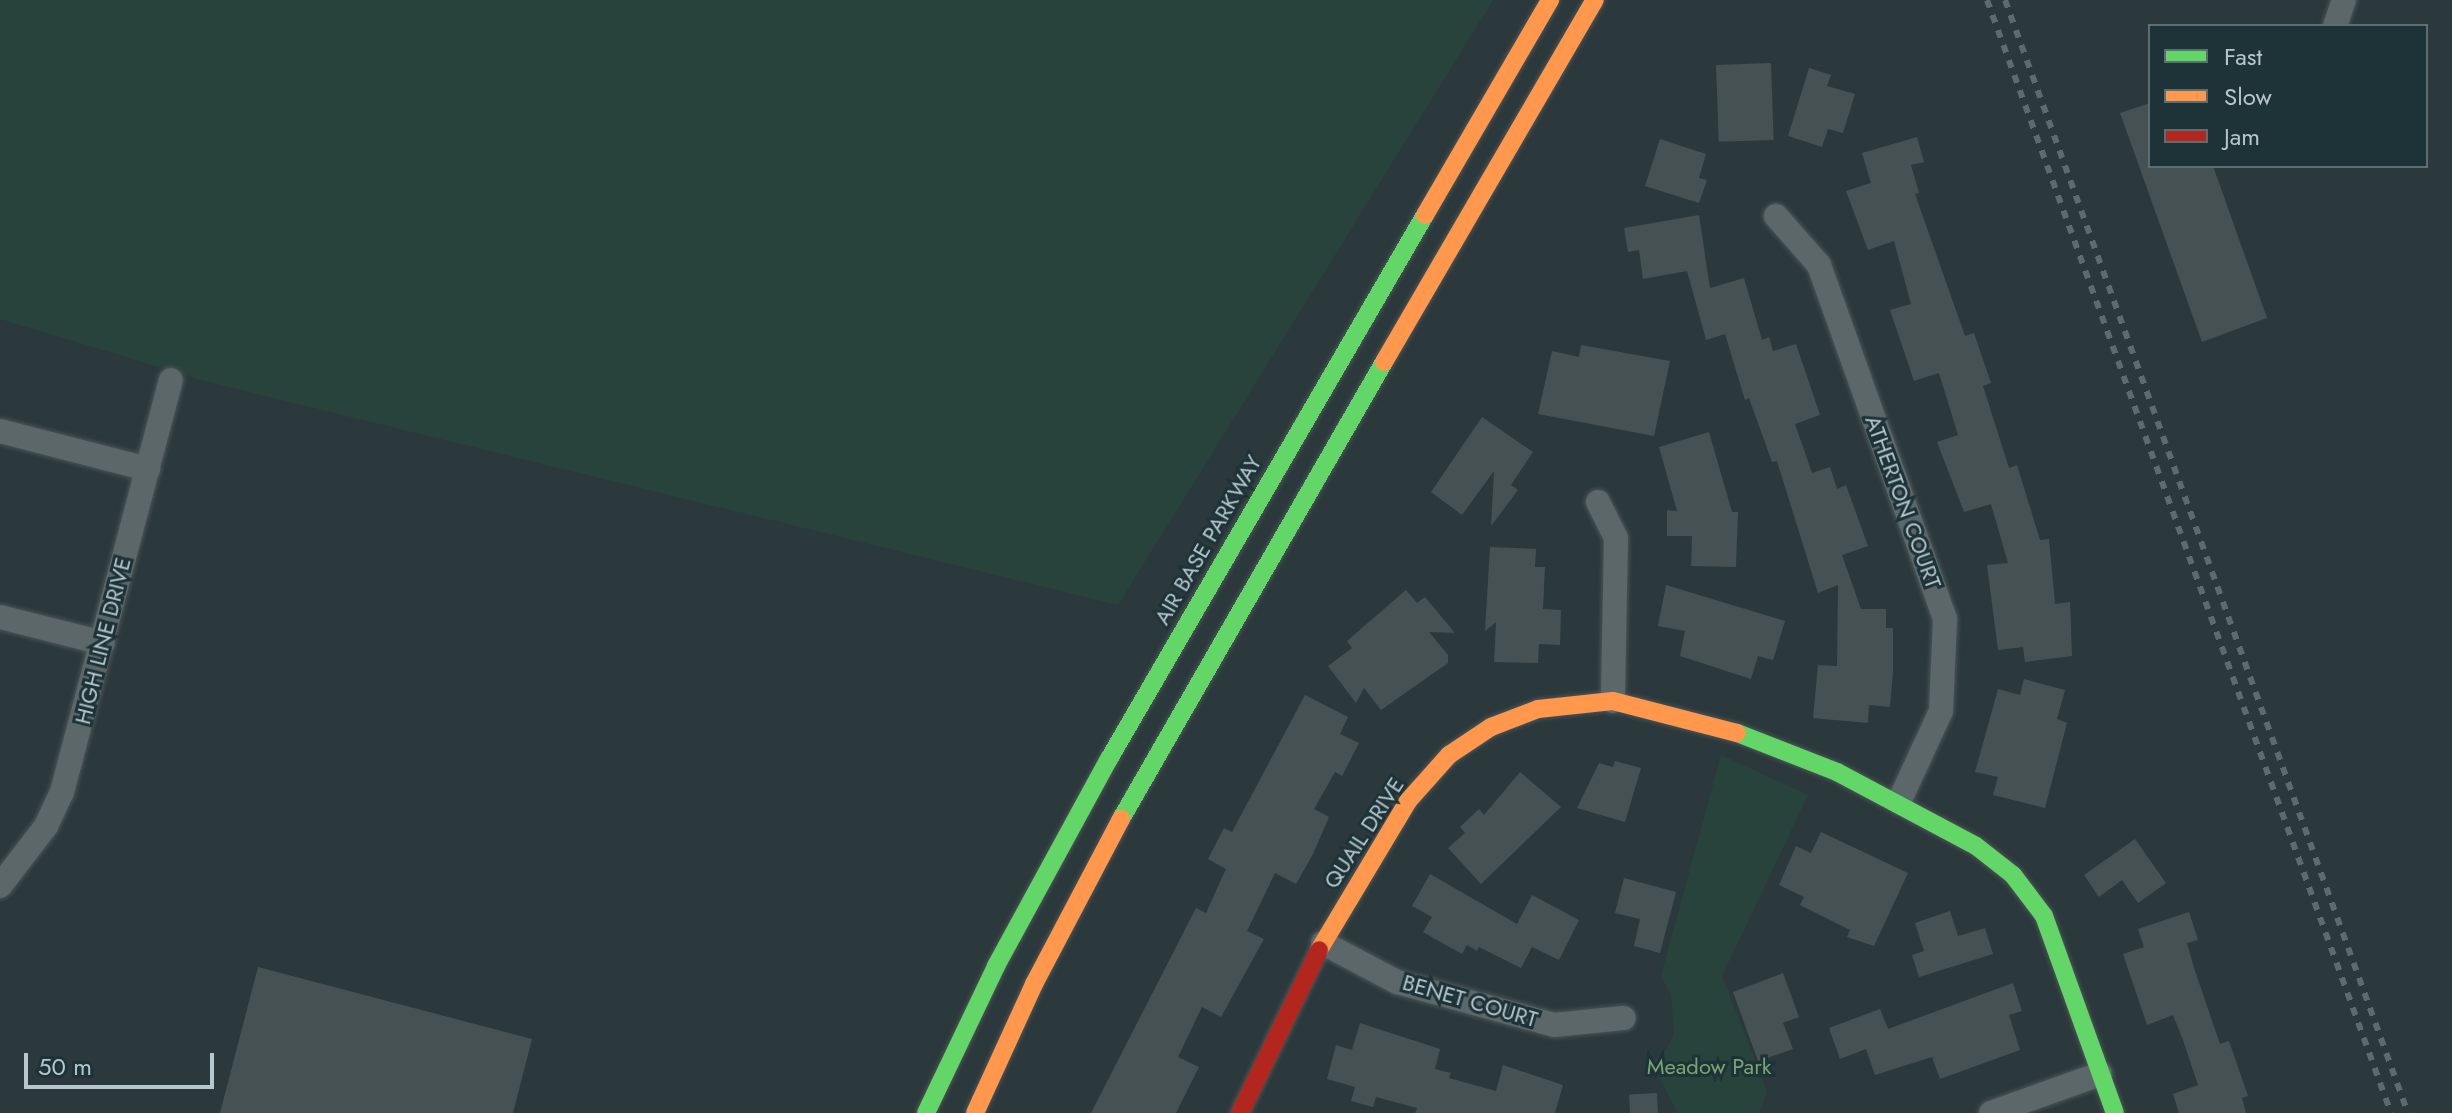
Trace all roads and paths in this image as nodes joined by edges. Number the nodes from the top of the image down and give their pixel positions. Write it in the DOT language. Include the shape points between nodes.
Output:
graph roads {
  1 [pos="1550,0"];
  2 [pos="1595,0"];
  3 [pos="2344,0"];
  4 [pos="2336,24"];
  5 [pos="1776,216"];
  6 [pos="171,380"];
  7 [pos="0,431"];
  8 [pos="148,469"];
  9 [pos="1598,502"];
  10 [pos="0,617"];
  11 [pos="103,643"];
  12 [pos="1613,701"];
  13 [pos="1899,802"];
  14 [pos="0,886"];
  15 [pos="1323,943"];
  16 [pos="1624,1018"];
  17 [pos="2100,1074"];
  18 [pos="926,1113"];
  19 [pos="975,1113"];
  20 [pos="1240,1113"];
  21 [pos="1991,1113"];
  22 [pos="2115,1113"];
  1 -- 18 [label="main road, AIR BASE PARKWAY" via="1065,837"];
  2 -- 19 [label="main road" via="1143,776 1034,984"];
  3 -- 4 [label="street"];
  5 -- 13 [label="street, ATHERTON COURT" via="1819,265 1945,619 1941,711"];
  6 -- 8 [label="street, HIGH LINE DRIVE"];
  7 -- 8 [label="street"];
  8 -- 11 [label="street, HIGH LINE DRIVE"];
  9 -- 12 [label="street" via="1616,538"];
  10 -- 11 [label="street"];
  11 -- 14 [label="street, HIGH LINE DRIVE" via="62,792 46,826"];
  12 -- 13 [label="main road, QUAIL DRIVE" via="1727,729"];
  12 -- 15 [label="main road, QUAIL DRIVE" via="1538,709 1491,727 1449,755 1408,801"];
  13 -- 17 [label="main road, QUAIL DRIVE" via="1976,846 2013,875 2044,916"];
  15 -- 16 [label="street, BENET COURT" via="1397,982 1554,1025"];
  15 -- 20 [label="main road, QUAIL DRIVE"];
  17 -- 21 [label="street"];
  17 -- 22 [label="main road, QUAIL DRIVE"];
}
